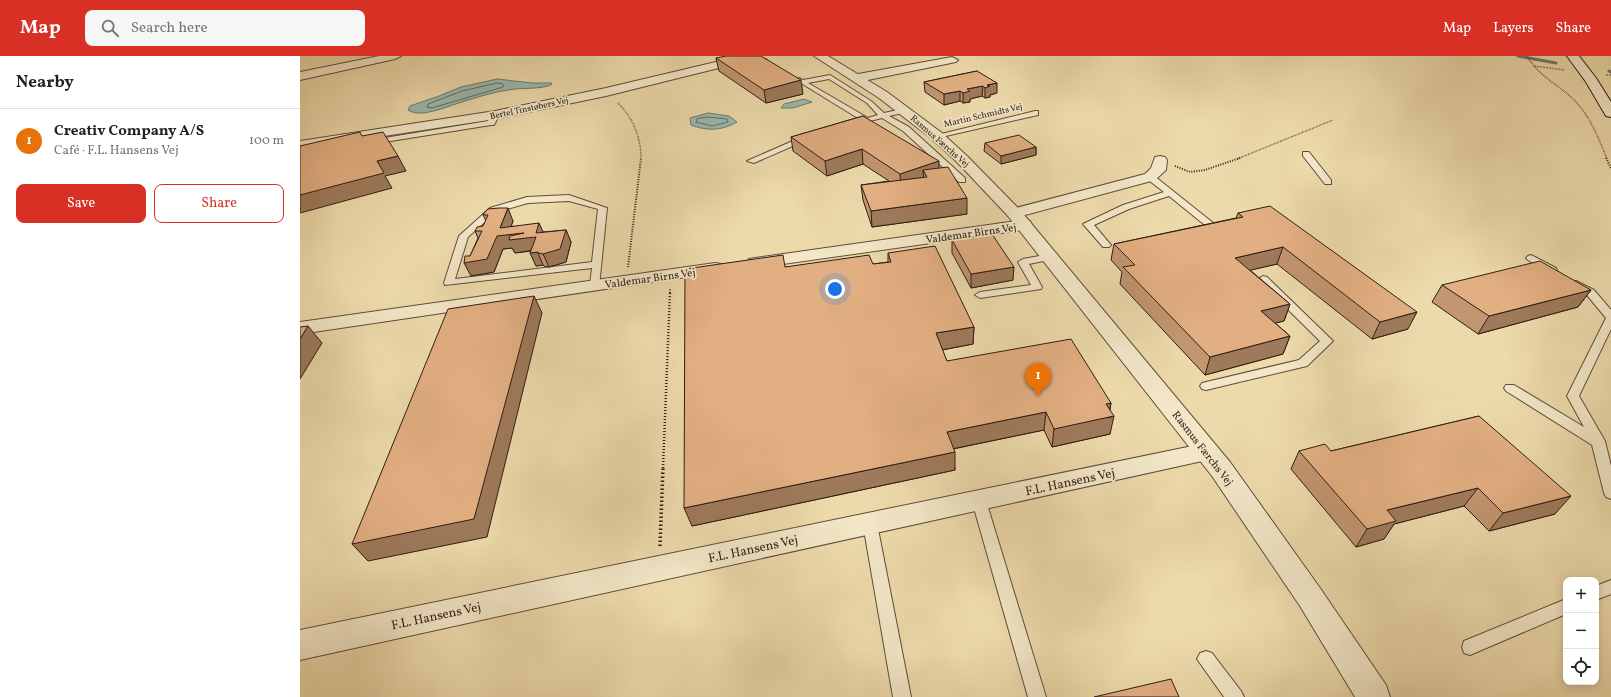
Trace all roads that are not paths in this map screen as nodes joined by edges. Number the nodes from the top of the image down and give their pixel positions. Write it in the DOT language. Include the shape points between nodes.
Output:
graph roads {
  1 [pos="395,56"];
  2 [pos="755,56"];
  3 [pos="820,56"];
  4 [pos="1573,56"];
  5 [pos="952,60"];
  6 [pos="300,76"];
  7 [pos="796,78"];
  8 [pos="858,78"];
  9 [pos="802,82"];
  10 [pos="904,110"];
  11 [pos="1610,110"];
  12 [pos="1035,113"];
  13 [pos="495,115"];
  14 [pos="882,115"];
  15 [pos="867,120"];
  16 [pos="846,126"];
  17 [pos="818,135"];
  18 [pos="937,136"];
  19 [pos="300,145"];
  20 [pos="300,153"];
  21 [pos="1306,154"];
  22 [pos="1160,160"];
  23 [pos="751,161"];
  24 [pos="1150,177"];
  25 [pos="962,180"];
  26 [pos="1328,182"];
  27 [pos="1170,193"];
  28 [pos="1019,219"];
  29 [pos="1214,228"];
  30 [pos="1106,245"];
  31 [pos="1050,257"];
  32 [pos="1531,258"];
  33 [pos="598,264"];
  34 [pos="1264,279"];
  35 [pos="596,285"];
  36 [pos="980,295"];
  37 [pos="1611,318"];
  38 [pos="300,328"];
  39 [pos="1206,386"];
  40 [pos="1510,388"];
  41 [pos="1598,442"];
  42 [pos="1207,452"];
  43 [pos="1611,493"];
  44 [pos="979,501"];
  45 [pos="870,524"];
  46 [pos="1611,587"];
  47 [pos="1599,592"];
  48 [pos="1563,607"];
  49 [pos="300,645"];
  50 [pos="1470,647"];
  51 [pos="1206,659"];
  52 [pos="902,697"];
  53 [pos="1037,697"];
  54 [pos="1235,697"];
  55 [pos="1374,697"];
  1 -- 6 [label="street"];
  2 -- 13 [label="street, Bertel Tinstøbers Vej" via="606,92"];
  3 -- 8 [label="street, Rasmus Færchs Vej"];
  4 -- 11 [label="street"];
  5 -- 8 [label="street"];
  7 -- 9 [label="lane"];
  8 -- 10 [label="street, Rasmus Færchs Vej"];
  9 -- 14 [label="lane" via="830,77 869,102"];
  9 -- 15 [label="lane"];
  10 -- 14 [label="lane"];
  10 -- 18 [label="street, Rasmus Færchs Vej"];
  12 -- 18 [label="lane, Martin Schmidts Vej"];
  13 -- 19 [label="street, Bertel Tinstøbers Vej"];
  13 -- 20 [label="lane" via="491,123"];
  14 -- 15 [label="lane"];
  14 -- 25 [label="lane" via="906,129"];
  15 -- 16 [label="lane"];
  17 -- 23 [label="lane" via="797,141"];
  18 -- 28 [label="street, Rasmus Færchs Vej"];
  21 -- 26 [label="lane"];
  22 -- 24 [label="street" via="1158,170"];
  24 -- 27 [label="lane"];
  24 -- 28 [label="street"];
  27 -- 29 [label="lane"];
  27 -- 30 [label="lane" via="1126,207 1088,224"];
  28 -- 31 [label="street, Rasmus Færchs Vej"];
  28 -- 35 [label="street, Valdemar Birns Vej"];
  31 -- 36 [label="lane" via="1023,262 1037,287"];
  31 -- 42 [label="street, Rasmus Færchs Vej"];
  32 -- 37 [label="lane" via="1590,292"];
  33 -- 33 [label="lane" via="603,208 569,198 527,200 493,210 464,236 449,283"];
  33 -- 35 [label="lane"];
  34 -- 39 [label="lane" via="1327,340 1303,363"];
  35 -- 38 [label="street, Valdemar Birns Vej"];
  37 -- 41 [label="lane" via="1573,396"];
  40 -- 41 [label="lane"];
  41 -- 43 [label="lane"];
  42 -- 44 [label="street, F.L. Hansens Vej"];
  42 -- 55 [label="street, Rasmus Færchs Vej" via="1310,597"];
  44 -- 45 [label="street, F.L. Hansens Vej"];
  44 -- 53 [label="lane"];
  45 -- 49 [label="street, F.L. Hansens Vej"];
  45 -- 52 [label="lane"];
  46 -- 47 [label="lane"];
  48 -- 50 [label="lane"];
  51 -- 54 [label="lane"];
}
